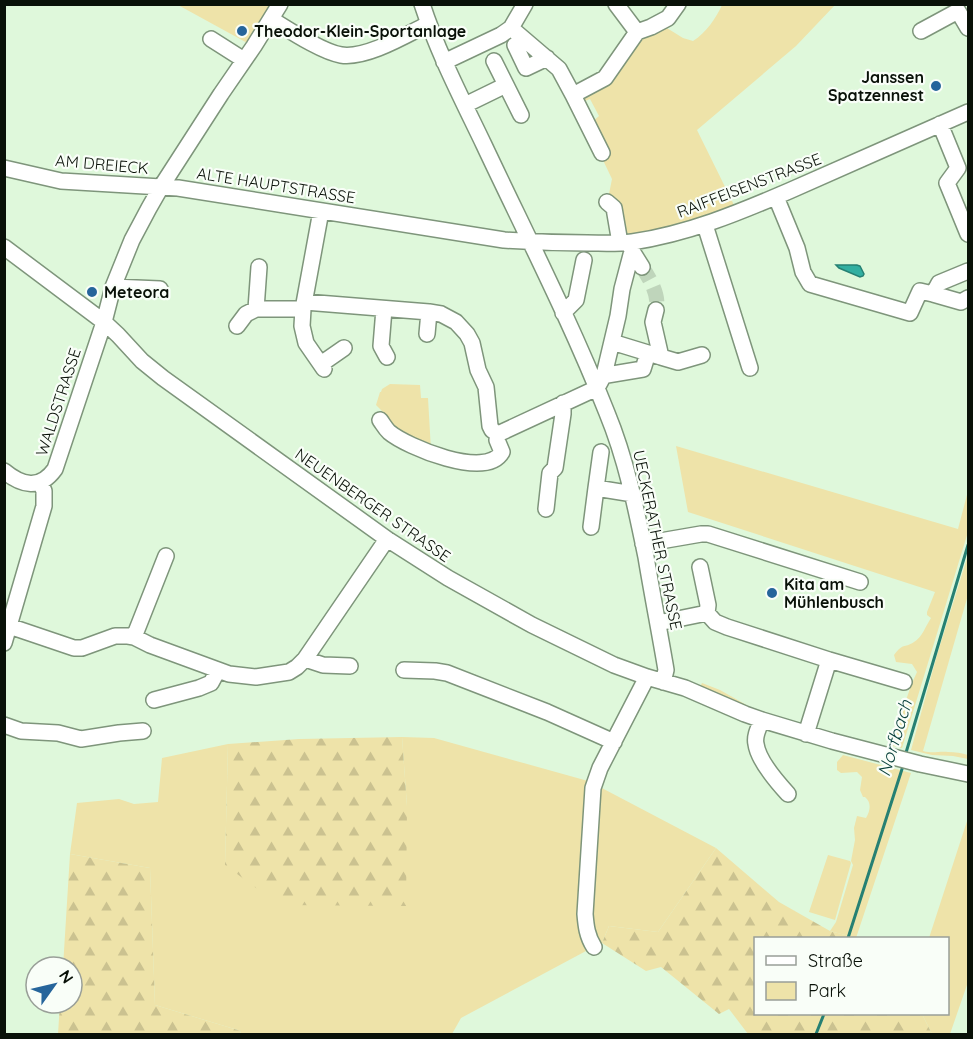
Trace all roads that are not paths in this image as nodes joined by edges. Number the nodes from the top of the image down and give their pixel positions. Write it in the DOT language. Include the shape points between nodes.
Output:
graph roads {
  1 [pos="280,4"];
  2 [pos="422,4"];
  3 [pos="525,4"];
  4 [pos="616,4"];
  5 [pos="678,4"];
  6 [pos="271,20"];
  7 [pos="428,24"];
  8 [pos="511,28"];
  9 [pos="969,28"];
  10 [pos="921,31"];
  11 [pos="637,32"];
  12 [pos="211,39"];
  13 [pos="514,45"];
  14 [pos="547,58"];
  15 [pos="244,60"];
  16 [pos="494,61"];
  17 [pos="444,62"];
  18 [pos="506,85"];
  19 [pos="573,95"];
  20 [pos="465,105"];
  21 [pos="969,112"];
  22 [pos="521,115"];
  23 [pos="939,124"];
  24 [pos="602,153"];
  25 [pos="4,168"];
  26 [pos="161,187"];
  27 [pos="776,197"];
  28 [pos="608,202"];
  29 [pos="321,211"];
  30 [pos="705,225"];
  31 [pos="969,234"];
  32 [pos="531,242"];
  33 [pos="627,245"];
  34 [pos="7,254"];
  35 [pos="584,260"];
  36 [pos="259,267"];
  37 [pos="642,267"];
  38 [pos="969,271"];
  39 [pos="113,286"];
  40 [pos="160,289"];
  41 [pos="933,294"];
  42 [pos="969,298"];
  43 [pos="304,305"];
  44 [pos="256,309"];
  45 [pos="384,309"];
  46 [pos="656,310"];
  47 [pos="429,312"];
  48 [pos="563,313"];
  49 [pos="104,322"];
  50 [pos="237,326"];
  51 [pos="427,334"];
  52 [pos="612,342"];
  53 [pos="344,348"];
  54 [pos="655,355"];
  55 [pos="702,355"];
  56 [pos="387,357"];
  57 [pos="750,368"];
  58 [pos="607,375"];
  59 [pos="597,388"];
  60 [pos="563,403"];
  61 [pos="380,420"];
  62 [pos="498,434"];
  63 [pos="601,452"];
  64 [pos="4,471"];
  65 [pos="40,482"];
  66 [pos="596,488"];
  67 [pos="633,494"];
  68 [pos="546,509"];
  69 [pos="591,527"];
  70 [pos="387,539"];
  71 [pos="643,544"];
  72 [pos="166,556"];
  73 [pos="700,567"];
  74 [pos="860,582"];
  75 [pos="707,613"];
  76 [pos="658,623"];
  77 [pos="9,626"];
  78 [pos="134,637"];
  79 [pos="4,643"];
  80 [pos="305,658"];
  81 [pos="829,660"];
  82 [pos="350,666"];
  83 [pos="218,670"];
  84 [pos="404,670"];
  85 [pos="647,677"];
  86 [pos="663,682"];
  87 [pos="904,682"];
  88 [pos="154,700"];
  89 [pos="762,720"];
  90 [pos="4,725"];
  91 [pos="143,732"];
  92 [pos="806,734"];
  93 [pos="614,742"];
  94 [pos="969,774"];
  95 [pos="788,794"];
  96 [pos="594,947"];
  1 -- 6 [label="street"];
  2 -- 7 [label="street, UECKERATHER STRASSE"];
  3 -- 8 [label="street"];
  4 -- 11 [label="street"];
  5 -- 11 [label="street" via="668,18"];
  6 -- 7 [label="street" via="325,49 345,55 370,51"];
  6 -- 15 [label="street"];
  7 -- 17 [label="street, UECKERATHER STRASSE"];
  8 -- 14 [label="street"];
  8 -- 17 [label="street"];
  9 -- 10 [label="street" via="958,11"];
  11 -- 19 [label="street" via="605,78"];
  12 -- 15 [label="street"];
  13 -- 14 [label="street" via="526,68"];
  14 -- 19 [label="street" via="559,69"];
  15 -- 26 [label="street"];
  16 -- 18 [label="street"];
  17 -- 20 [label="street, UECKERATHER STRASSE"];
  18 -- 20 [label="street"];
  18 -- 22 [label="street"];
  19 -- 24 [label="street"];
  20 -- 32 [label="street, UECKERATHER STRASSE"];
  21 -- 23 [label="street, RAIFFEISENSTRASSE"];
  23 -- 27 [label="street, RAIFFEISENSTRASSE"];
  23 -- 31 [label="street" via="958,168 947,183"];
  25 -- 26 [label="street, AM DREIECK" via="61,180"];
  26 -- 29 [label="street, ALTE HAUPTSTRASSE"];
  26 -- 39 [label="street"];
  27 -- 30 [label="street, RAIFFEISENSTRASSE"];
  27 -- 41 [label="street" via="810,284 910,313 920,291"];
  28 -- 33 [label="street" via="614,208"];
  29 -- 32 [label="street, ALTE HAUPTSTRASSE"];
  29 -- 43 [label="street"];
  30 -- 33 [label="street, RAIFFEISENSTRASSE"];
  30 -- 57 [label="street"];
  32 -- 33 [label="street, RAIFFEISENSTRASSE"];
  32 -- 48 [label="street, UECKERATHER STRASSE"];
  33 -- 37 [label="street"];
  33 -- 52 [label="street"];
  34 -- 49 [label="street, NEUENBERGER STRASSE"];
  35 -- 48 [label="street" via="576,300"];
  36 -- 44 [label="street"];
  38 -- 41 [label="street" via="939,283"];
  39 -- 40 [label="street"];
  39 -- 49 [label="street"];
  41 -- 42 [label="street" via="961,302"];
  43 -- 44 [label="street"];
  43 -- 45 [label="street"];
  43 -- 53 [label="street" via="303,338 322,367"];
  44 -- 50 [label="street"];
  45 -- 47 [label="street"];
  45 -- 56 [label="street" via="381,346"];
  46 -- 54 [label="street"];
  47 -- 51 [label="street"];
  47 -- 62 [label="street" via="451,318 470,339 486,387 490,426"];
  48 -- 59 [label="street, UECKERATHER STRASSE"];
  49 -- 65 [label="street, WALDSTRASSE" via="55,469"];
  49 -- 70 [label="street, NEUENBERGER STRASSE" via="162,378"];
  52 -- 54 [label="street"];
  52 -- 59 [label="street"];
  54 -- 55 [label="street" via="678,362"];
  54 -- 58 [label="street" via="643,369"];
  59 -- 60 [label="street"];
  59 -- 67 [label="street, UECKERATHER STRASSE"];
  60 -- 62 [label="street"];
  60 -- 68 [label="street"];
  61 -- 62 [label="street" via="389,432 406,443 456,461 479,463 498,458 502,451"];
  63 -- 66 [label="street"];
  64 -- 65 [label="street" via="27,484"];
  65 -- 77 [label="street" via="44,506"];
  66 -- 67 [label="street"];
  66 -- 69 [label="street"];
  67 -- 71 [label="street, UECKERATHER STRASSE"];
  70 -- 80 [label="street"];
  70 -- 85 [label="street, NEUENBERGER STRASSE" via="532,625"];
  71 -- 74 [label="street" via="708,534"];
  71 -- 76 [label="street, UECKERATHER STRASSE"];
  72 -- 78 [label="street"];
  73 -- 75 [label="street"];
  75 -- 76 [label="street"];
  75 -- 81 [label="street" via="721,625"];
  76 -- 86 [label="street, UECKERATHER STRASSE" via="666,670"];
  77 -- 78 [label="street" via="78,648 115,636"];
  77 -- 79 [label="street"];
  78 -- 83 [label="street"];
  80 -- 82 [label="street" via="323,665"];
  80 -- 83 [label="street" via="297,667 280,674 256,677"];
  81 -- 87 [label="street"];
  81 -- 92 [label="street"];
  83 -- 88 [label="street" via="211,683"];
  84 -- 93 [label="street" via="447,673"];
  85 -- 86 [label="street, NEUENBERGER STRASSE"];
  85 -- 93 [label="street"];
  86 -- 89 [label="street, NEUENBERGER STRASSE"];
  89 -- 92 [label="street, NEUENBERGER STRASSE"];
  89 -- 95 [label="street" via="756,746"];
  90 -- 91 [label="street" via="81,739"];
  92 -- 94 [label="street, NEUENBERGER STRASSE"];
  93 -- 96 [label="street" via="593,788 585,914 587,933"];
}
